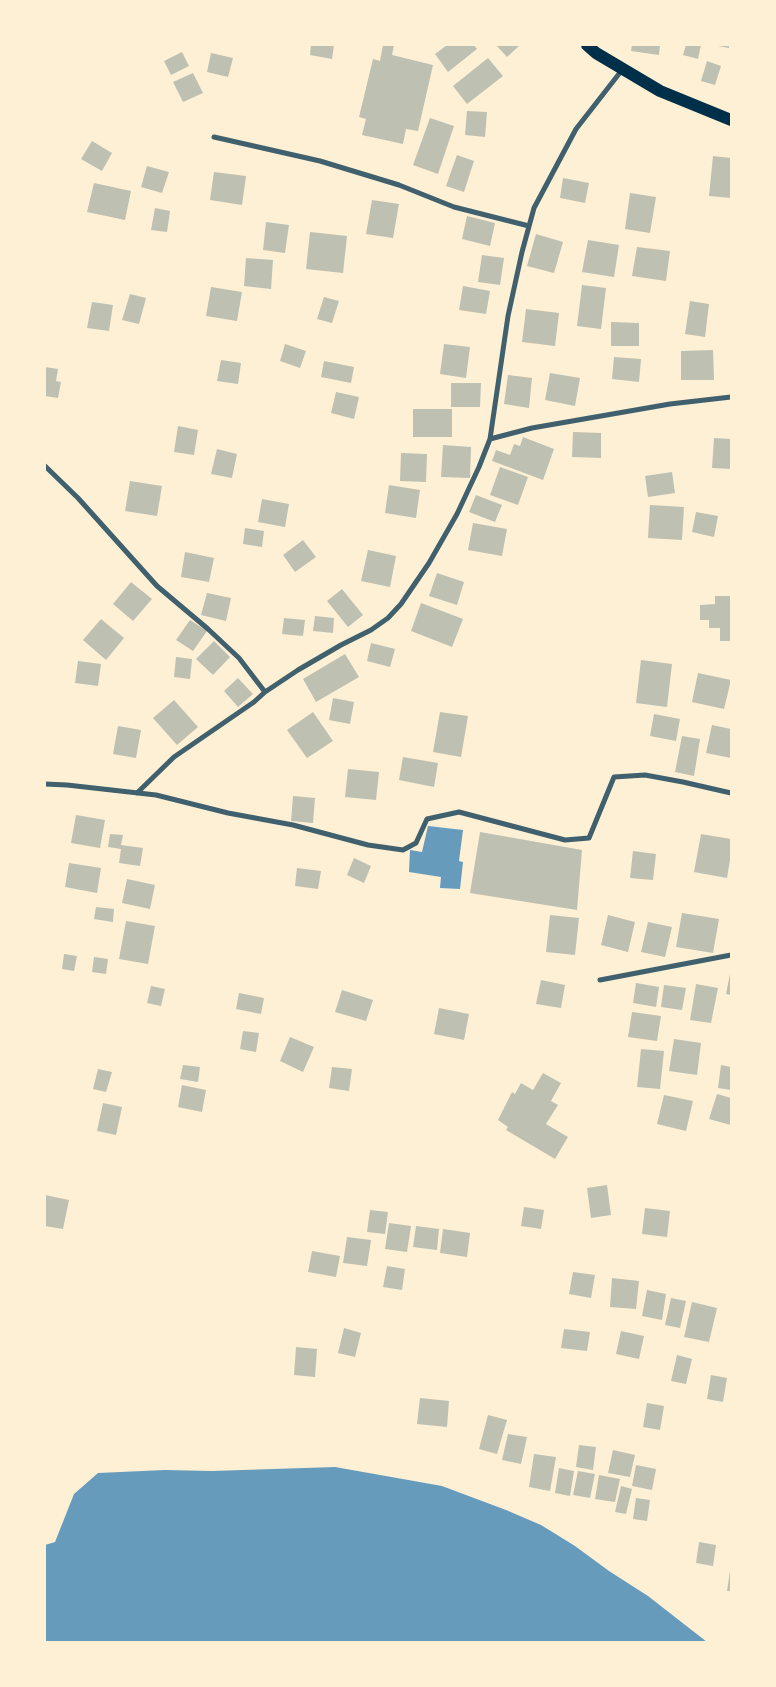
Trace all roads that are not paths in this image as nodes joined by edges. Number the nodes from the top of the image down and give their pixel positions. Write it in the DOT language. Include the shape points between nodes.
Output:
graph roads {
  1 [pos="587,45"];
  2 [pos="623,69"];
  3 [pos="731,120"];
  4 [pos="214,137"];
  5 [pos="529,226"];
  6 [pos="731,397"];
  7 [pos="490,439"];
  8 [pos="45,466"];
  9 [pos="265,692"];
  10 [pos="45,784"];
  11 [pos="137,793"];
  12 [pos="731,793"];
  13 [pos="731,955"];
  14 [pos="600,980"];
  1 -- 2 [label="main road"];
  2 -- 3 [label="main road" via="660,92"];
  2 -- 5 [label="street" via="576,130 534,208"];
  4 -- 5 [label="street" via="320,161 399,185 454,207"];
  5 -- 7 [label="street" via="508,316"];
  6 -- 7 [label="street" via="532,428"];
  7 -- 9 [label="street" via="457,514 401,604 371,630"];
  8 -- 9 [label="street" via="157,586 239,658"];
  9 -- 11 [label="street" via="174,757"];
  10 -- 11 [label="street"];
  11 -- 12 [label="street" via="403,850 416,844 427,819 459,812 565,840 589,838 614,777 645,775"];
  13 -- 14 [label="street"];
}
